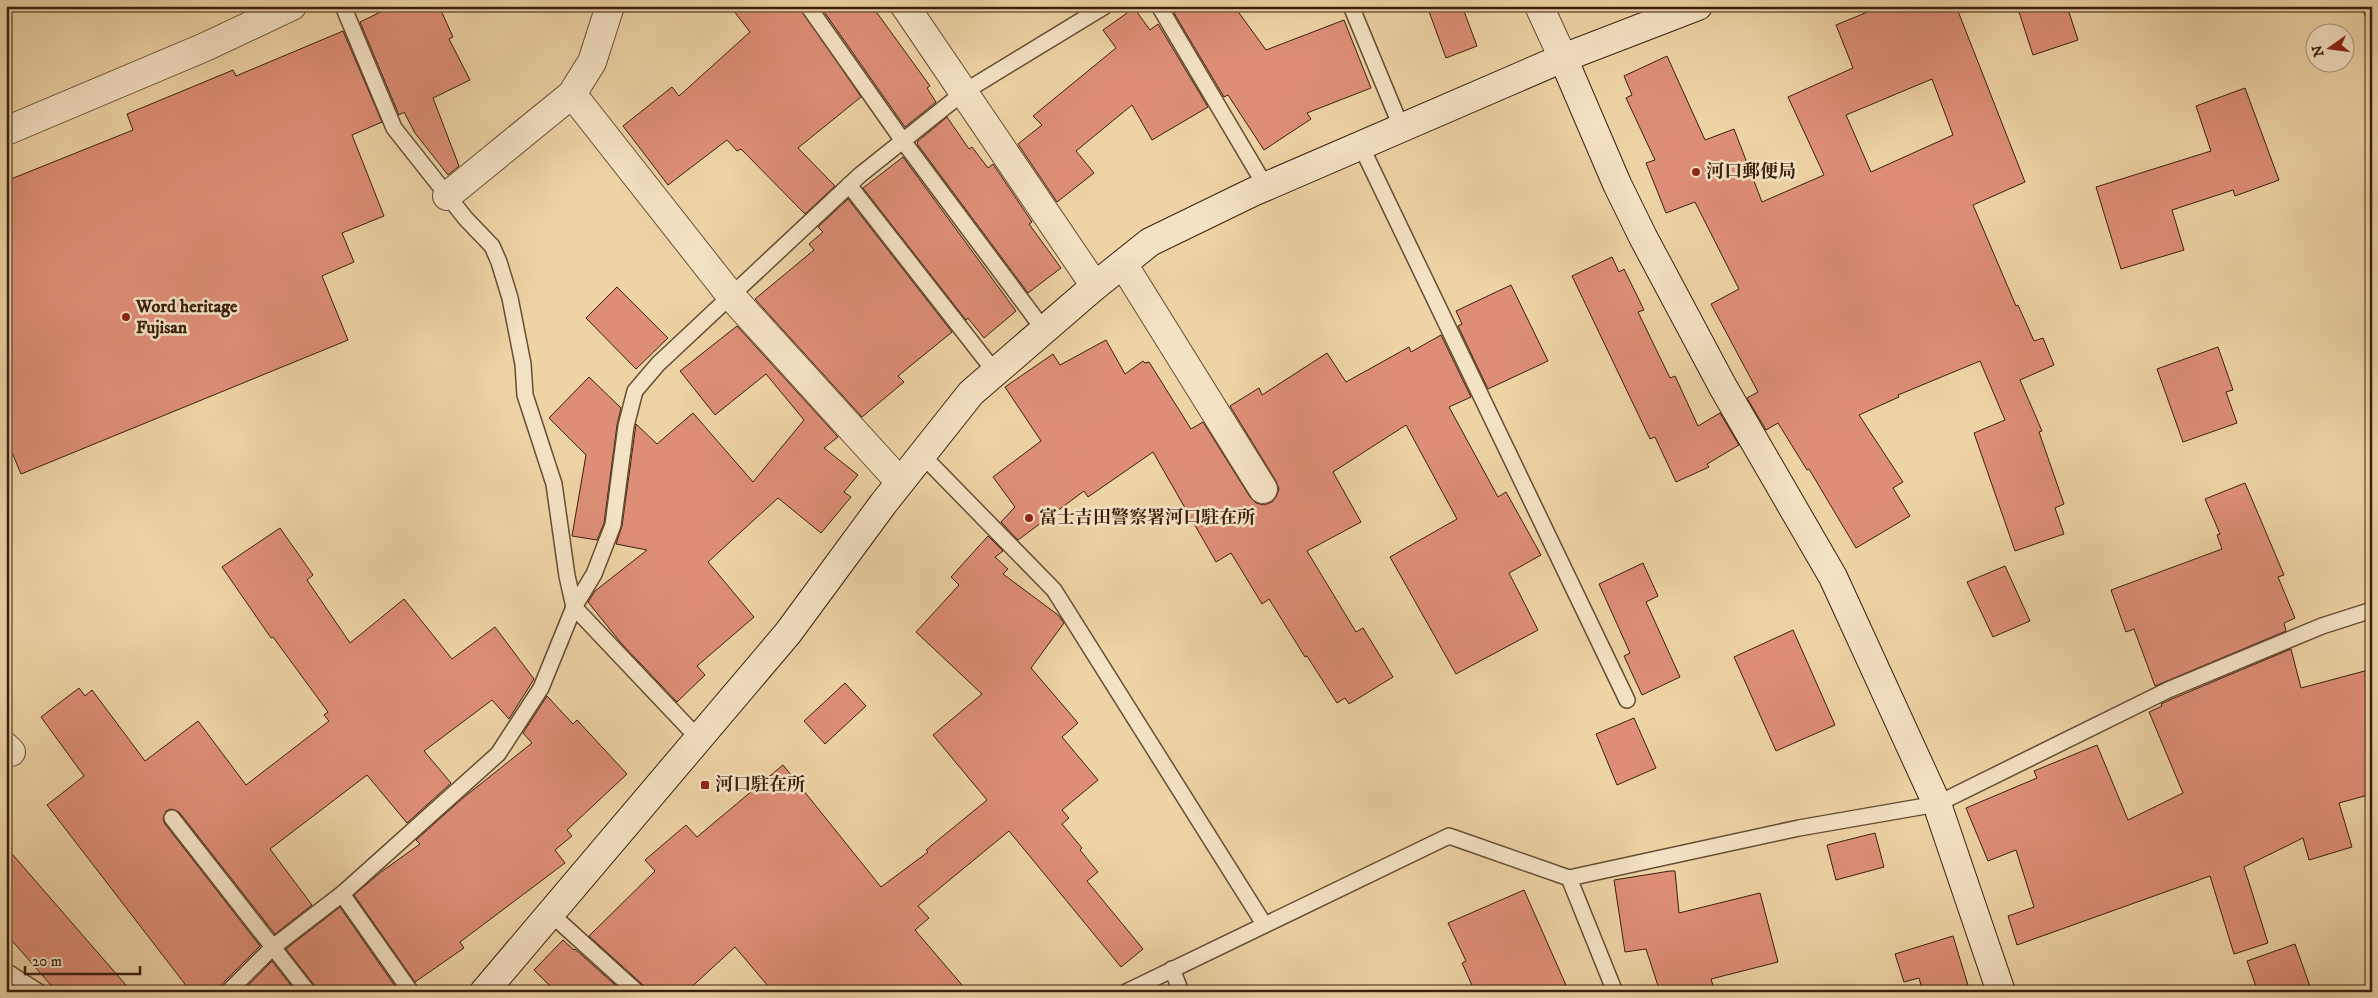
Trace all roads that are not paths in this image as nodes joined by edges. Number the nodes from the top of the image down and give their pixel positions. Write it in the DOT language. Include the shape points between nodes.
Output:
graph roads {
  1 [pos="292,6"];
  2 [pos="343,6"];
  3 [pos="610,6"];
  4 [pos="808,6"];
  5 [pos="905,6"];
  6 [pos="1105,6"];
  7 [pos="1160,6"];
  8 [pos="1351,6"];
  9 [pos="1539,6"];
  10 [pos="1698,6"];
  11 [pos="1672,11"];
  12 [pos="1563,58"];
  13 [pos="964,92"];
  14 [pos="572,94"];
  15 [pos="1402,129"];
  16 [pos="6,131"];
  17 [pos="902,141"];
  18 [pos="1361,146"];
  19 [pos="849,185"];
  20 [pos="1266,187"];
  21 [pos="448,196"];
  22 [pos="1123,264"];
  23 [pos="1095,286"];
  24 [pos="732,296"];
  25 [pos="1044,330"];
  26 [pos="996,372"];
  27 [pos="922,455"];
  28 [pos="900,482"];
  29 [pos="1263,489"];
  30 [pos="574,607"];
  31 [pos="2372,610"];
  32 [pos="1627,700"];
  33 [pos="699,739"];
  34 [pos="1936,804"];
  35 [pos="172,818"];
  36 [pos="1569,878"];
  37 [pos="342,894"];
  38 [pos="551,914"];
  39 [pos="1264,924"];
  40 [pos="273,947"];
  41 [pos="1172,969"];
  42 [pos="6,971"];
  43 [pos="39,992"];
  44 [pos="228,992"];
  45 [pos="308,992"];
  46 [pos="411,992"];
  47 [pos="484,992"];
  48 [pos="637,992"];
  49 [pos="1126,992"];
  50 [pos="1181,992"];
  51 [pos="1615,992"];
  52 [pos="2001,992"];
  1 -- 16 [label="street" via="205,47"];
  2 -- 21 [label="lane" via="394,128"];
  3 -- 14 [label="street" via="592,62"];
  4 -- 17 [label="lane"];
  5 -- 13 [label="street"];
  6 -- 13 [label="lane"];
  7 -- 20 [label="lane"];
  8 -- 15 [label="lane"];
  9 -- 12 [label="street"];
  10 -- 11 [label="street"];
  11 -- 12 [label="street"];
  12 -- 15 [label="street"];
  12 -- 34 [label="street" via="1643,237 1723,387 1833,577"];
  13 -- 17 [label="lane"];
  13 -- 23 [label="street"];
  14 -- 21 [label="street"];
  14 -- 24 [label="street"];
  15 -- 18 [label="street"];
  17 -- 19 [label="lane"];
  17 -- 25 [label="lane"];
  18 -- 20 [label="street"];
  18 -- 32 [label="lane"];
  19 -- 24 [label="lane"];
  19 -- 26 [label="lane"];
  20 -- 22 [label="street" via="1150,242"];
  21 -- 30 [label="lane" via="492,246 499,262 523,364 525,395 554,484"];
  22 -- 23 [label="street"];
  22 -- 29 [label="street"];
  23 -- 25 [label="street"];
  24 -- 28 [label="street"];
  24 -- 30 [label="lane" via="658,364 635,391 626,426 613,525 594,574"];
  25 -- 26 [label="street"];
  26 -- 27 [label="street" via="971,393"];
  27 -- 28 [label="street"];
  27 -- 39 [label="lane" via="1054,590"];
  28 -- 33 [label="street" via="788,633"];
  30 -- 33 [label="lane"];
  30 -- 37 [label="lane" via="540,688 498,754"];
  31 -- 34 [label="lane" via="2322,626 2168,690"];
  33 -- 38 [label="street"];
  34 -- 36 [label="lane" via="1799,828"];
  34 -- 52 [label="street"];
  35 -- 40 [label="lane"];
  36 -- 39 [label="lane" via="1449,836"];
  36 -- 51 [label="lane"];
  37 -- 40 [label="lane"];
  37 -- 46 [label="lane"];
  38 -- 47 [label="street"];
  38 -- 48 [label="lane"];
  39 -- 41 [label="lane"];
  40 -- 44 [label="lane"];
  40 -- 45 [label="lane"];
  41 -- 49 [label="lane"];
  41 -- 50 [label="lane"];
  42 -- 43 [label="lane"];
}
